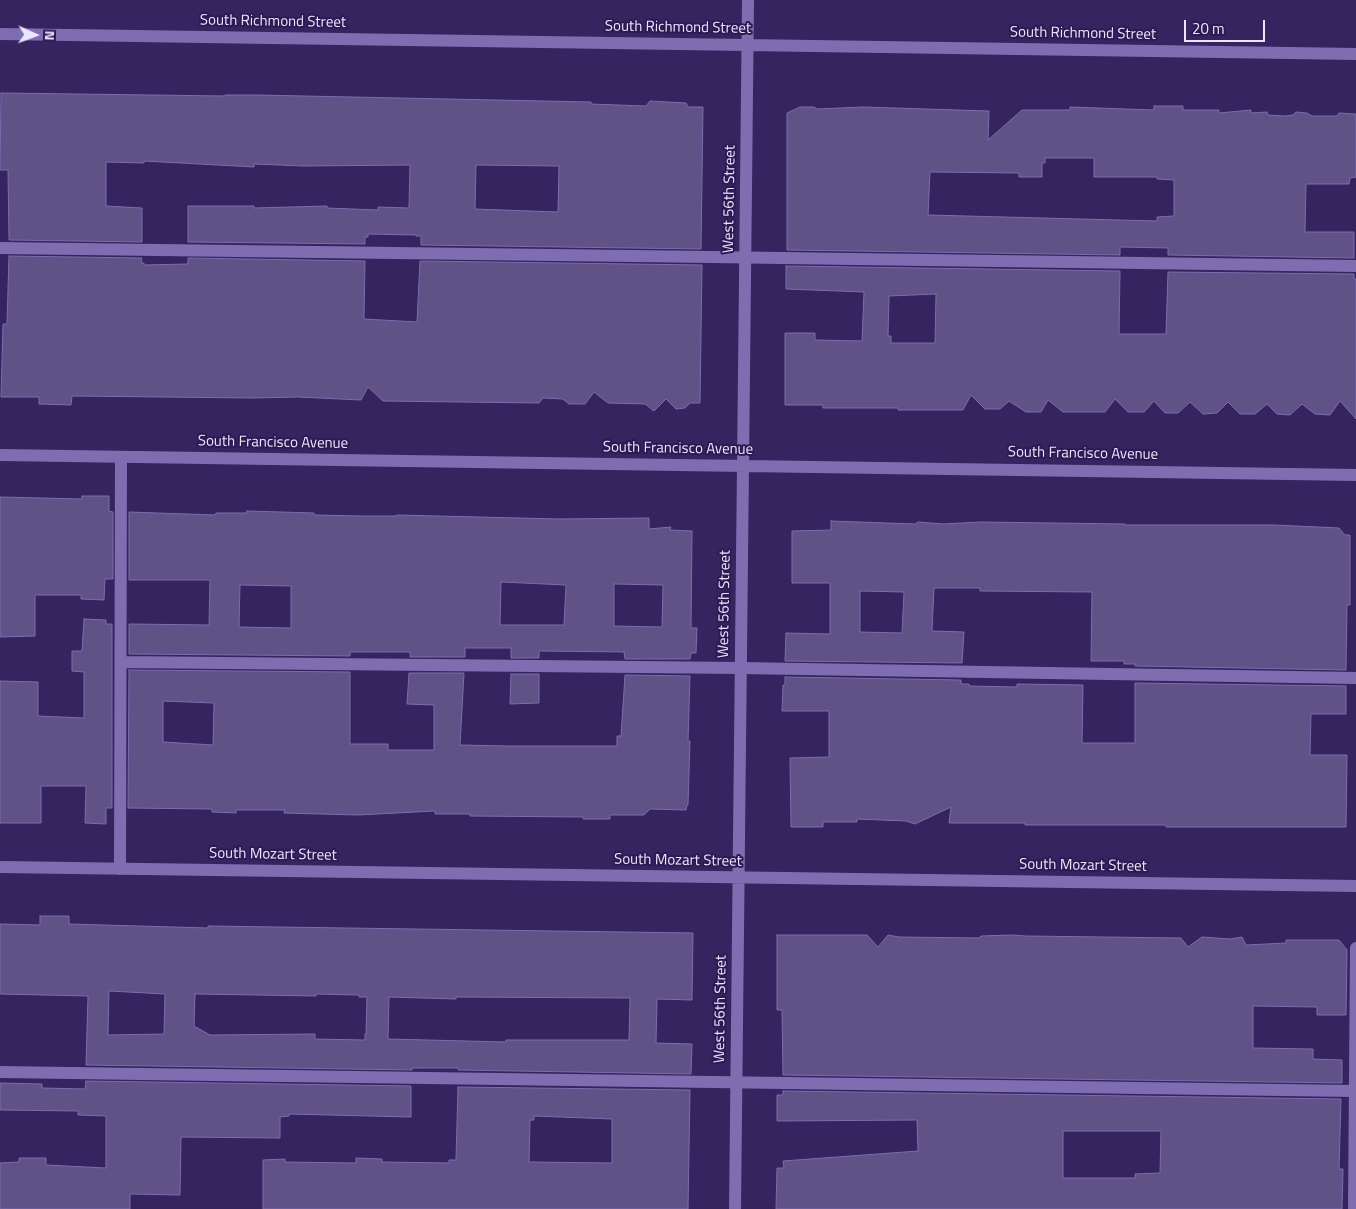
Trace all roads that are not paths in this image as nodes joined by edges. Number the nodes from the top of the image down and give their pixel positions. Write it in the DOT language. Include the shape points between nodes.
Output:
graph roads {
  1 [pos="748,0"];
  2 [pos="0,34"];
  3 [pos="748,45"];
  4 [pos="1356,54"];
  5 [pos="0,248"];
  6 [pos="745,257"];
  7 [pos="1356,266"];
  8 [pos="0,455"];
  9 [pos="121,456"];
  10 [pos="743,466"];
  11 [pos="1356,475"];
  12 [pos="121,662"];
  13 [pos="740,668"];
  14 [pos="1356,678"];
  15 [pos="0,867"];
  16 [pos="120,869"];
  17 [pos="738,878"];
  18 [pos="1356,886"];
  19 [pos="1356,948"];
  20 [pos="0,1072"];
  21 [pos="736,1082"];
  22 [pos="1354,1091"];
  23 [pos="735,1209"];
  24 [pos="1354,1209"];
  1 -- 3 [label="street, West 56th Street"];
  2 -- 3 [label="street, South Richmond Street"];
  3 -- 4 [label="street, South Richmond Street"];
  3 -- 6 [label="street, West 56th Street"];
  5 -- 6 [label="street"];
  6 -- 7 [label="street"];
  6 -- 10 [label="street, West 56th Street"];
  8 -- 9 [label="street, South Francisco Avenue"];
  9 -- 10 [label="street, South Francisco Avenue"];
  9 -- 12 [label="street"];
  10 -- 11 [label="street, South Francisco Avenue"];
  10 -- 13 [label="street, West 56th Street"];
  12 -- 13 [label="street"];
  12 -- 16 [label="street"];
  13 -- 14 [label="street"];
  13 -- 17 [label="street, West 56th Street"];
  15 -- 16 [label="street, South Mozart Street"];
  16 -- 17 [label="street, South Mozart Street"];
  17 -- 18 [label="street, South Mozart Street"];
  17 -- 21 [label="street, West 56th Street"];
  19 -- 22 [label="street"];
  20 -- 21 [label="street"];
  21 -- 22 [label="street"];
  21 -- 23 [label="street, West 56th Street"];
  22 -- 24 [label="street"];
}
